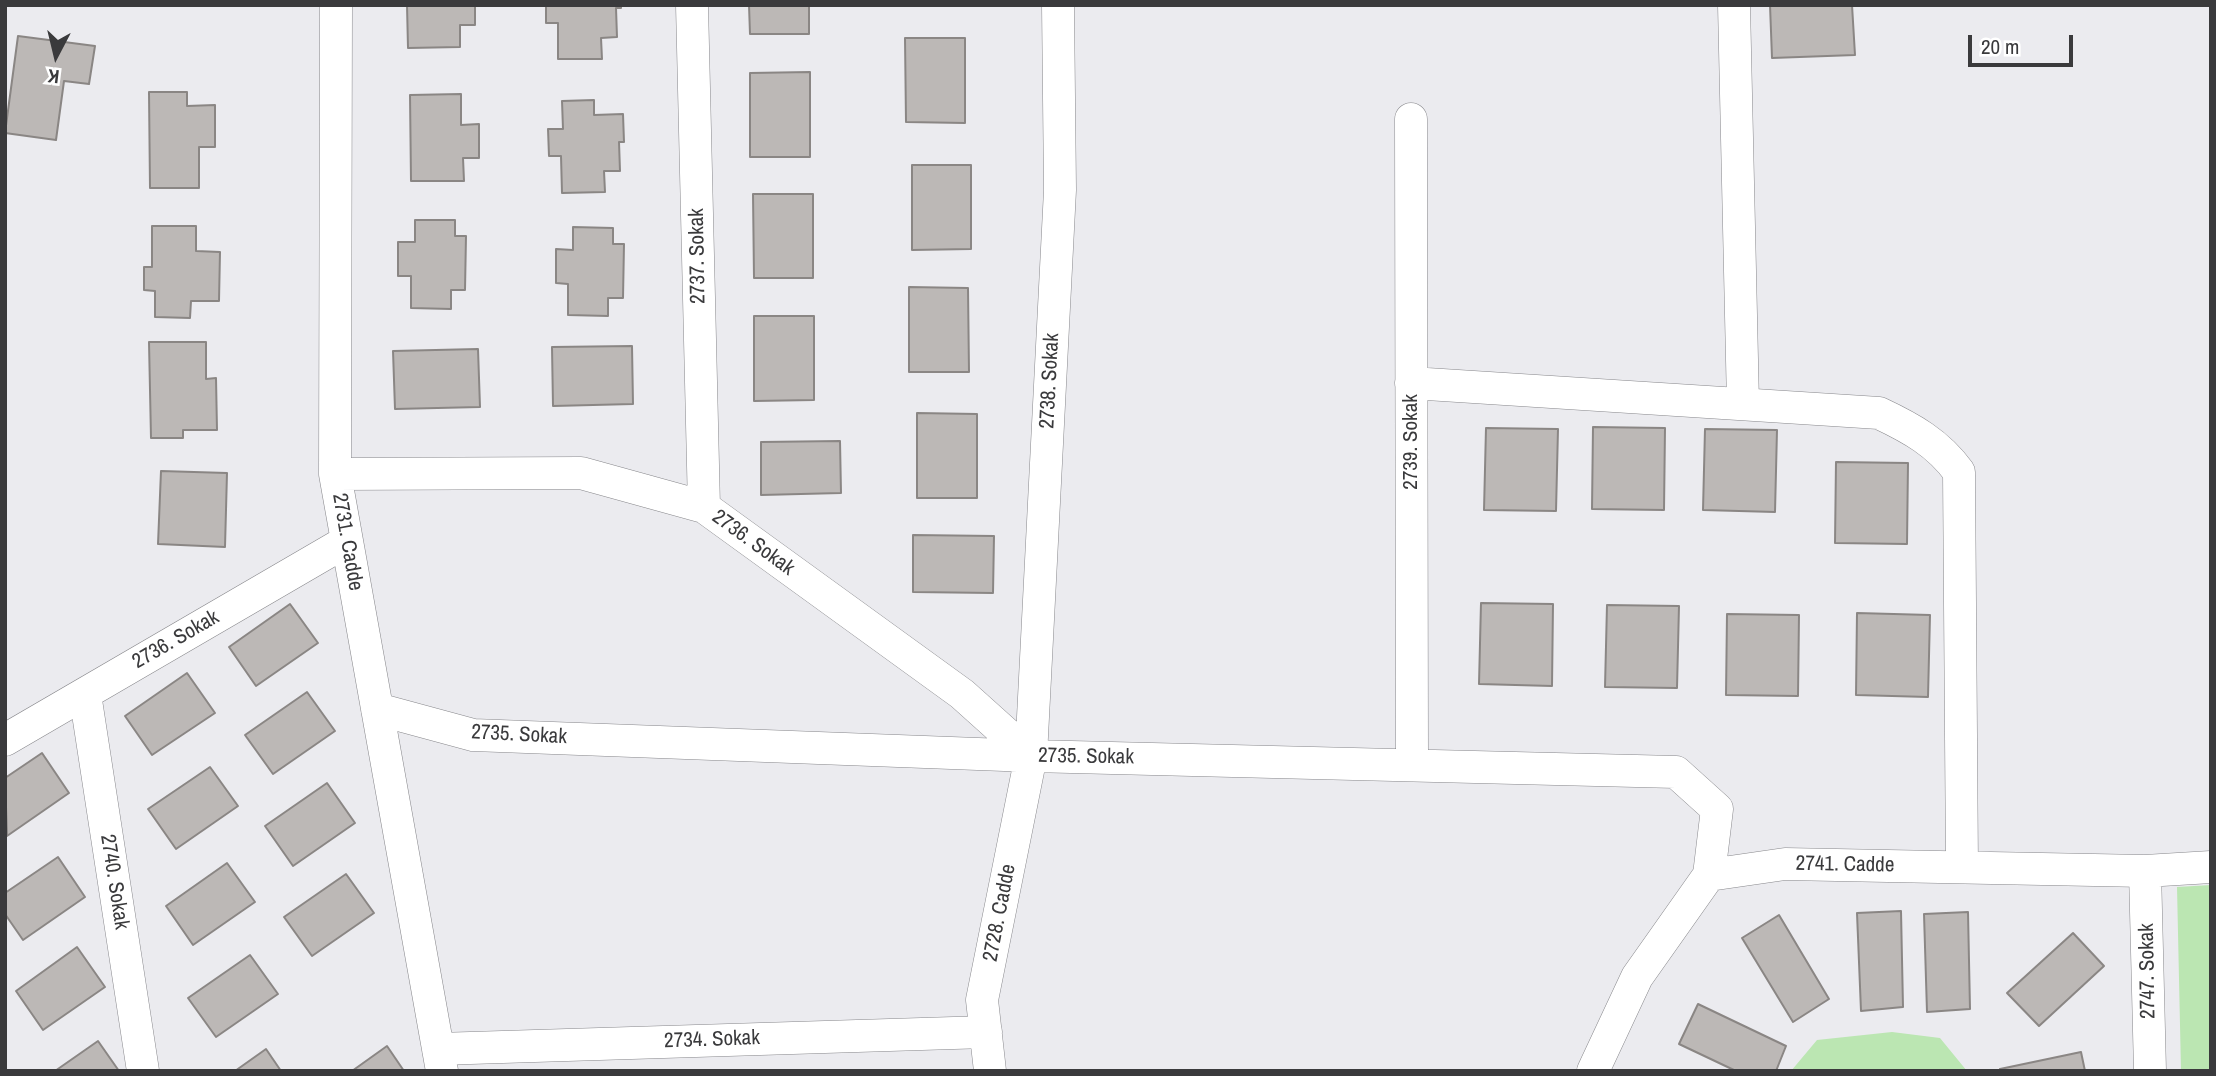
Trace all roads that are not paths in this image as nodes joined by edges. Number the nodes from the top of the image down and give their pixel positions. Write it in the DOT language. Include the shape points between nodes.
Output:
graph roads {
  1 [pos="336,5"];
  2 [pos="692,5"];
  3 [pos="1058,5"];
  4 [pos="1734,5"];
  5 [pos="1410,118"];
  6 [pos="1411,383"];
  7 [pos="1742,404"];
  8 [pos="335,474"];
  9 [pos="704,507"];
  10 [pos="348,541"];
  11 [pos="85,694"];
  12 [pos="377,709"];
  13 [pos="5,740"];
  14 [pos="1031,756"];
  15 [pos="1412,765"];
  16 [pos="1962,867"];
  17 [pos="2211,867"];
  18 [pos="2146,870"];
  19 [pos="1709,875"];
  20 [pos="986,1032"];
  21 [pos="440,1060"];
  22 [pos="143,1071"];
  23 [pos="990,1071"];
  24 [pos="1593,1071"];
  25 [pos="2150,1071"];
  1 -- 8 [label="street, 2731. Cadde"];
  2 -- 9 [label="street, 2737. Sokak"];
  3 -- 14 [label="street, 2738. Sokak" via="1059,190"];
  4 -- 7 [label="street"];
  5 -- 6 [label="street, 2739. Sokak"];
  6 -- 7 [label="street"];
  6 -- 15 [label="street, 2739. Sokak"];
  7 -- 16 [label="street" via="1879,413 1923,437 1946,454 1959,472"];
  8 -- 9 [label="street, 2736. Sokak" via="581,472"];
  8 -- 10 [label="street, 2731. Cadde"];
  9 -- 14 [label="street, 2736. Sokak" via="962,694"];
  10 -- 11 [label="street, 2736. Sokak"];
  10 -- 12 [label="street, 2731. Cadde"];
  11 -- 13 [label="street, 2736. Sokak"];
  11 -- 22 [label="street, 2740. Sokak"];
  12 -- 14 [label="street, 2735. Sokak" via="473,735"];
  12 -- 21 [label="street, 2731. Cadde"];
  14 -- 15 [label="street, 2735. Sokak"];
  14 -- 20 [label="street, 2728. Cadde" via="982,1000"];
  15 -- 19 [label="street, 2735. Sokak" via="1676,772 1717,808"];
  16 -- 18 [label="street, 2741. Cadde"];
  16 -- 19 [label="street, 2741. Cadde" via="1786,864"];
  17 -- 18 [label="street, 2741. Cadde"];
  18 -- 25 [label="street, 2747. Sokak"];
  19 -- 24 [label="street" via="1637,977"];
  20 -- 21 [label="street, 2734. Sokak"];
  20 -- 23 [label="street, 2728. Cadde"];
}
